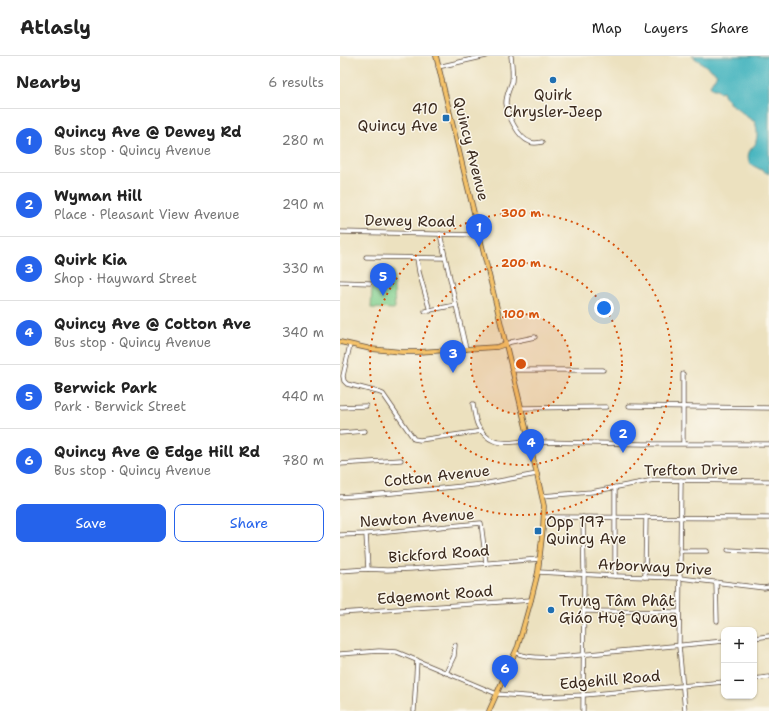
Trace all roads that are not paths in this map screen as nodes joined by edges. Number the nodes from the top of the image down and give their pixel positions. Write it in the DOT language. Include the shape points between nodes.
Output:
graph roads {
  1 [pos="436,56"];
  2 [pos="486,56"];
  3 [pos="510,56"];
  4 [pos="438,67"];
  5 [pos="542,142"];
  6 [pos="340,232"];
  7 [pos="440,234"];
  8 [pos="480,235"];
  9 [pos="366,257"];
  10 [pos="417,258"];
  11 [pos="445,258"];
  12 [pos="340,282"];
  13 [pos="370,283"];
  14 [pos="456,305"];
  15 [pos="535,337"];
  16 [pos="340,342"];
  17 [pos="506,344"];
  18 [pos="350,345"];
  19 [pos="466,349"];
  20 [pos="512,370"];
  21 [pos="603,370"];
  22 [pos="683,374"];
  23 [pos="473,404"];
  24 [pos="366,406"];
  25 [pos="606,406"];
  26 [pos="629,406"];
  27 [pos="340,407"];
  28 [pos="683,407"];
  29 [pos="521,408"];
  30 [pos="769,408"];
  31 [pos="365,431"];
  32 [pos="482,431"];
  33 [pos="340,433"];
  34 [pos="529,442"];
  35 [pos="684,443"];
  36 [pos="769,444"];
  37 [pos="401,460"];
  38 [pos="340,464"];
  39 [pos="537,474"];
  40 [pos="681,480"];
  41 [pos="769,481"];
  42 [pos="615,487"];
  43 [pos="542,496"];
  44 [pos="340,497"];
  45 [pos="544,517"];
  46 [pos="583,517"];
  47 [pos="615,517"];
  48 [pos="646,517"];
  49 [pos="680,517"];
  50 [pos="769,518"];
  51 [pos="366,534"];
  52 [pos="340,535"];
  53 [pos="728,550"];
  54 [pos="680,551"];
  55 [pos="707,551"];
  56 [pos="769,552"];
  57 [pos="540,559"];
  58 [pos="486,563"];
  59 [pos="368,569"];
  60 [pos="340,571"];
  61 [pos="538,572"];
  62 [pos="584,574"];
  63 [pos="615,576"];
  64 [pos="645,577"];
  65 [pos="680,578"];
  66 [pos="716,582"];
  67 [pos="769,587"];
  68 [pos="531,600"];
  69 [pos="584,611"];
  70 [pos="679,612"];
  71 [pos="340,613"];
  72 [pos="717,621"];
  73 [pos="769,636"];
  74 [pos="757,638"];
  75 [pos="721,641"];
  76 [pos="455,645"];
  77 [pos="679,646"];
  78 [pos="516,653"];
  79 [pos="340,654"];
  80 [pos="584,654"];
  81 [pos="417,660"];
  82 [pos="446,673"];
  83 [pos="769,678"];
  84 [pos="757,679"];
  85 [pos="721,682"];
  86 [pos="683,686"];
  87 [pos="497,694"];
  88 [pos="584,695"];
  89 [pos="414,711"];
  90 [pos="490,711"];
  91 [pos="583,711"];
  92 [pos="685,711"];
  1 -- 4 [label="main road, Quincy Avenue"];
  2 -- 4 [label="street"];
  3 -- 5 [label="street" via="512,77 506,101 509,114 524,139 533,143"];
  4 -- 8 [label="main road, Quincy Avenue"];
  6 -- 7 [label="street, Dewey Road"];
  7 -- 8 [label="street, Dewey Road"];
  7 -- 11 [label="street"];
  8 -- 17 [label="main road, Quincy Avenue"];
  9 -- 10 [label="street"];
  10 -- 11 [label="street"];
  10 -- 14 [label="street" via="427,311"];
  11 -- 14 [label="street"];
  12 -- 13 [label="street"];
  14 -- 19 [label="street"];
  15 -- 17 [label="street"];
  16 -- 18 [label="main road"];
  17 -- 19 [label="main road"];
  17 -- 20 [label="main road, Quincy Avenue"];
  18 -- 19 [label="main road" via="405,352"];
  18 -- 32 [label="street" via="344,381 383,394 414,439"];
  20 -- 21 [label="street"];
  20 -- 29 [label="main road, Quincy Avenue"];
  22 -- 28 [label="street"];
  23 -- 32 [label="street"];
  24 -- 27 [label="street"];
  25 -- 29 [label="street"];
  26 -- 28 [label="street"];
  28 -- 30 [label="street"];
  28 -- 35 [label="street"];
  29 -- 34 [label="main road, Quincy Avenue"];
  31 -- 33 [label="street"];
  32 -- 34 [label="street" via="497,442"];
  34 -- 35 [label="street"];
  34 -- 39 [label="main road, Quincy Avenue"];
  35 -- 36 [label="street"];
  37 -- 38 [label="street"];
  39 -- 43 [label="main road, Quincy Avenue"];
  39 -- 44 [label="street, Cotton Avenue" via="483,484"];
  40 -- 41 [label="street, Trefton Drive"];
  40 -- 42 [label="street, Trefton Drive" via="651,480"];
  40 -- 49 [label="street"];
  42 -- 43 [label="street, Trefton Drive"];
  42 -- 47 [label="street"];
  43 -- 45 [label="main road, Quincy Avenue"];
  45 -- 46 [label="street"];
  45 -- 57 [label="main road, Quincy Avenue"];
  46 -- 47 [label="street"];
  46 -- 62 [label="street"];
  47 -- 48 [label="street"];
  47 -- 63 [label="street"];
  48 -- 49 [label="street"];
  48 -- 64 [label="street"];
  49 -- 50 [label="street"];
  49 -- 54 [label="street"];
  51 -- 52 [label="street, Newton Avenue"];
  51 -- 58 [label="street, Newton Avenue" via="481,523"];
  51 -- 59 [label="street"];
  53 -- 56 [label="street"];
  54 -- 55 [label="street"];
  54 -- 65 [label="street"];
  57 -- 58 [label="street, Bickford Road"];
  57 -- 61 [label="main road, Quincy Avenue"];
  58 -- 59 [label="street, Bickford Road" via="411,569"];
  59 -- 60 [label="street, Bickford Road"];
  61 -- 62 [label="street, Arborway Drive"];
  61 -- 68 [label="main road, Quincy Avenue"];
  62 -- 63 [label="street, Arborway Drive"];
  62 -- 69 [label="street"];
  63 -- 64 [label="street, Arborway Drive"];
  64 -- 65 [label="street, Arborway Drive"];
  65 -- 66 [label="street, Arborway Drive"];
  65 -- 70 [label="street"];
  66 -- 67 [label="street, Arborway Drive"];
  66 -- 72 [label="street"];
  68 -- 71 [label="street, Edgemont Road"];
  68 -- 78 [label="main road, Quincy Avenue"];
  69 -- 70 [label="street"];
  69 -- 80 [label="street"];
  70 -- 77 [label="street"];
  73 -- 74 [label="street"];
  75 -- 77 [label="street"];
  76 -- 82 [label="street" via="454,656"];
  77 -- 80 [label="street"];
  77 -- 86 [label="street"];
  78 -- 80 [label="street" via="543,657"];
  78 -- 87 [label="main road, Quincy Avenue"];
  79 -- 81 [label="street, Edgehill Road" via="390,651"];
  80 -- 88 [label="street"];
  81 -- 82 [label="street, Edgehill Road"];
  81 -- 89 [label="street"];
  82 -- 87 [label="street, Edgehill Road"];
  83 -- 84 [label="street"];
  85 -- 86 [label="street, Edgehill Road"];
  86 -- 88 [label="street, Edgehill Road"];
  86 -- 92 [label="street"];
  87 -- 88 [label="street, Edgehill Road" via="539,697"];
  87 -- 90 [label="main road, Quincy Avenue"];
  88 -- 91 [label="street"];
}
